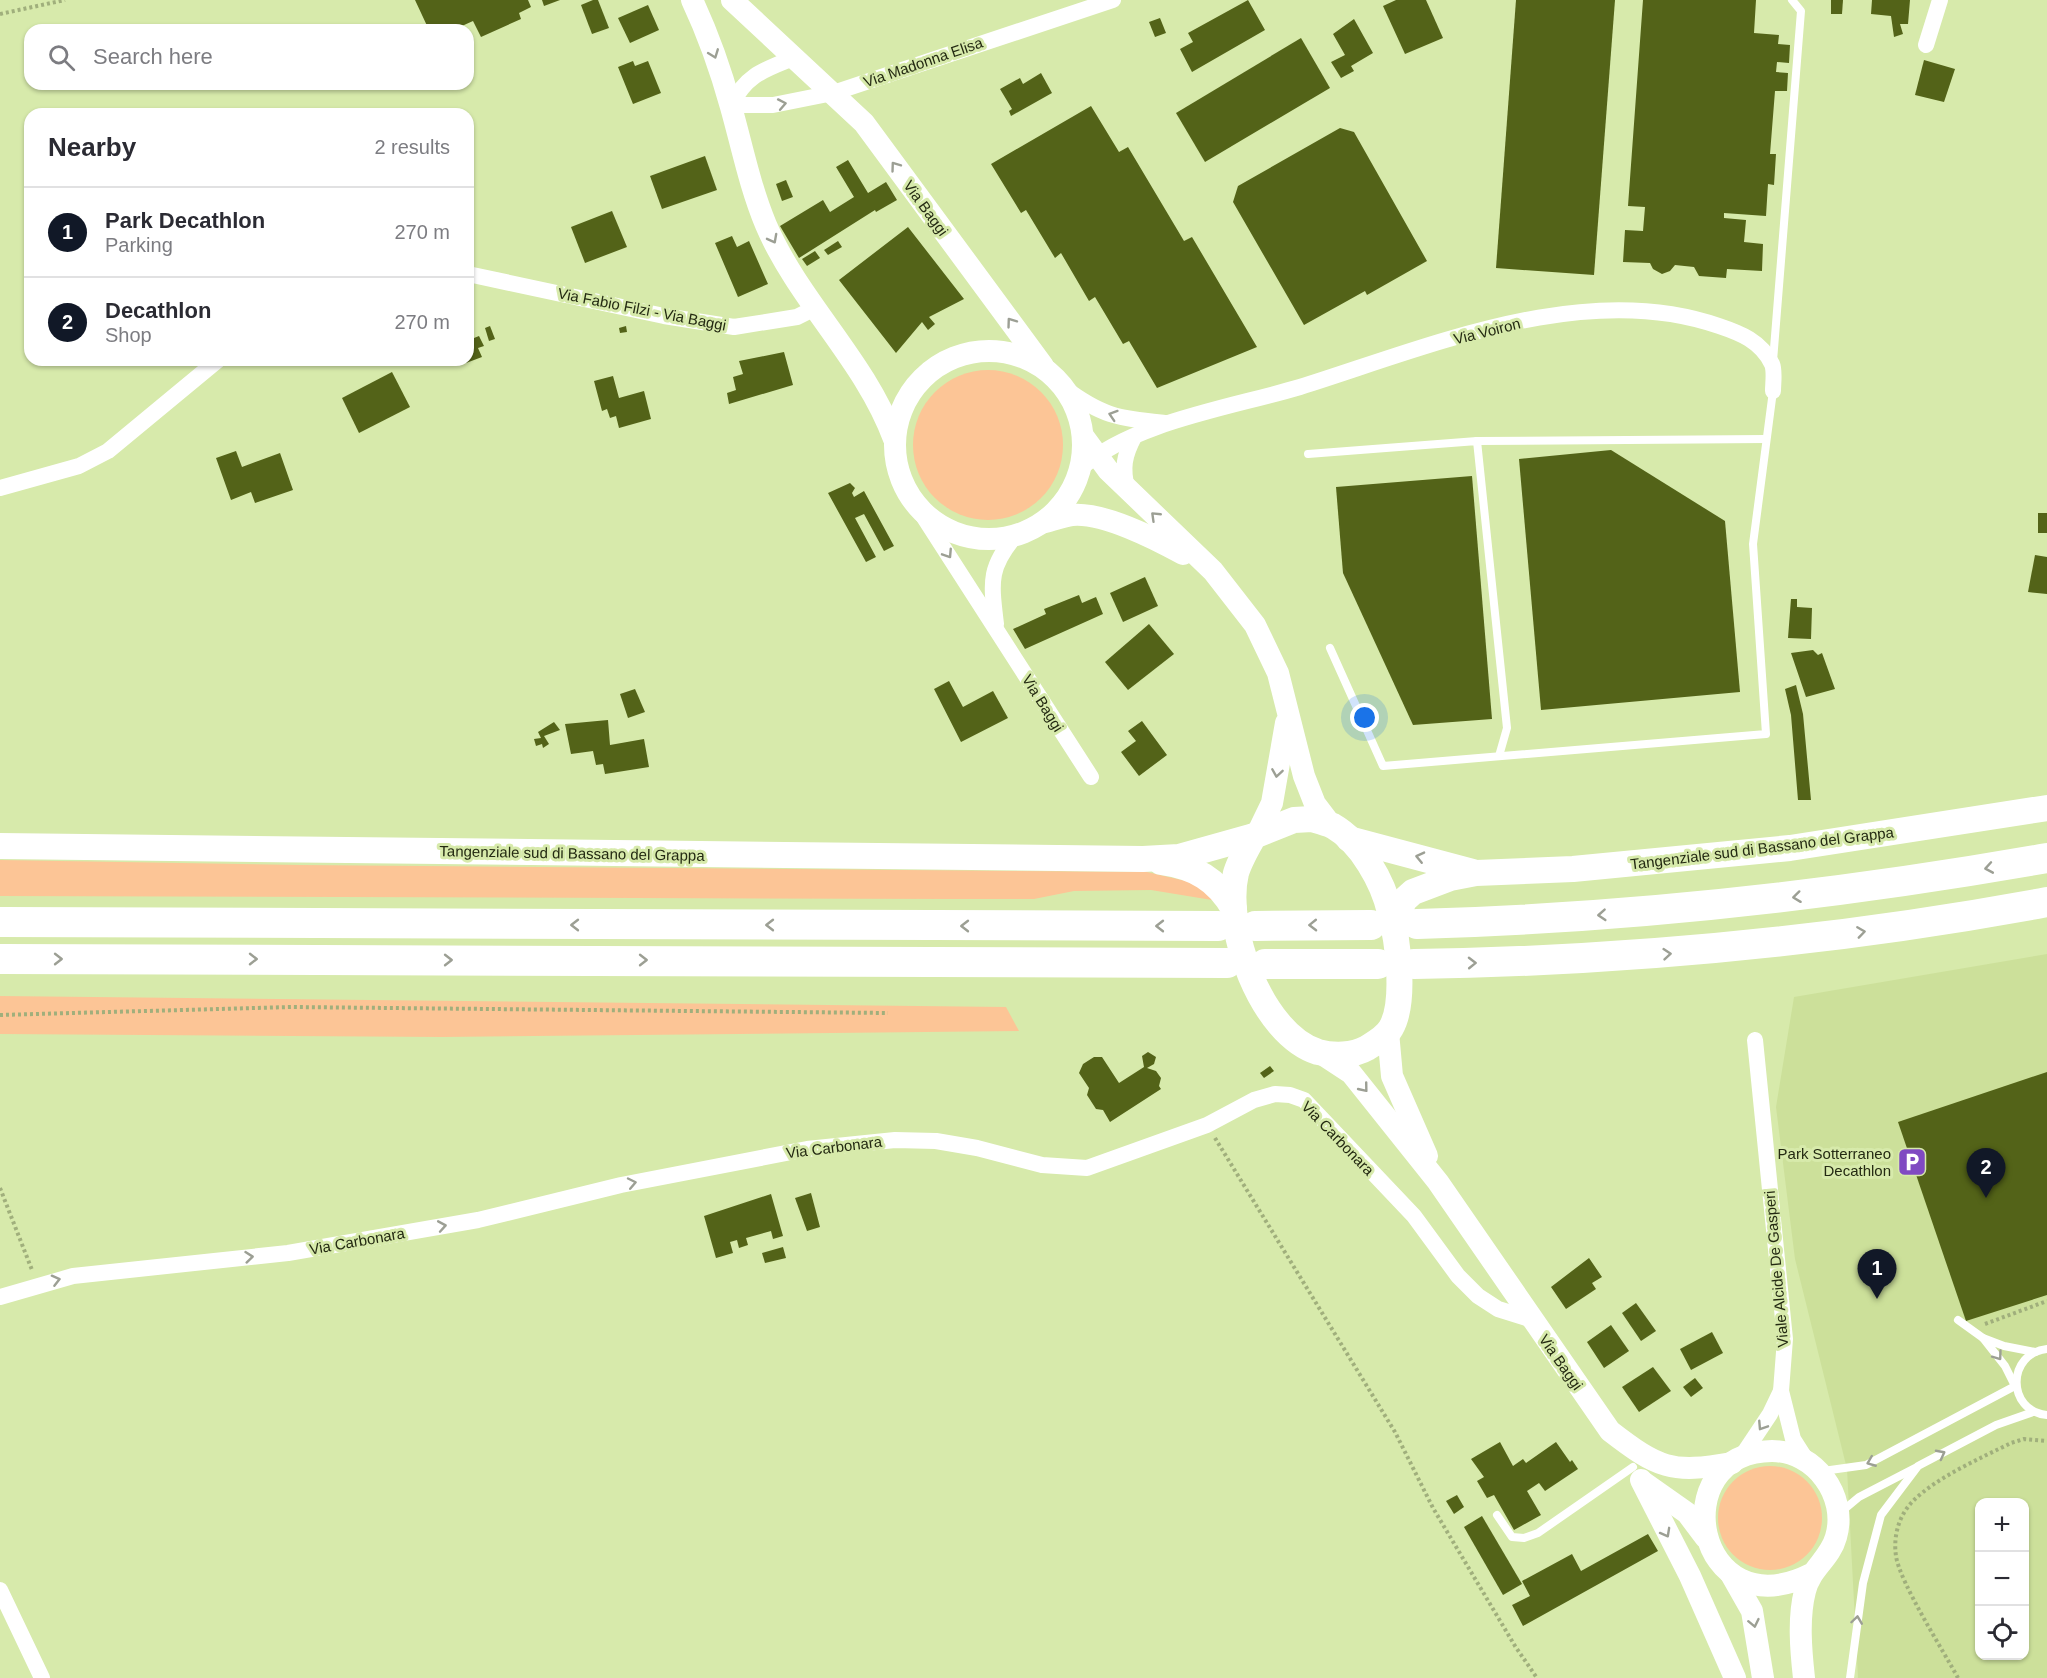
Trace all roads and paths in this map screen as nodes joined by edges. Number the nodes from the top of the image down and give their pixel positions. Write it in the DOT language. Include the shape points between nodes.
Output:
graph roads {
  1 [pos="65,0"];
  2 [pos="692,0"];
  3 [pos="732,0"];
  4 [pos="1113,0"];
  5 [pos="1792,0"];
  6 [pos="1940,0"];
  7 [pos="0,14"];
  8 [pos="1926,45"];
  9 [pos="796,57"];
  10 [pos="833,93"];
  11 [pos="731,105"];
  12 [pos="474,275"];
  13 [pos="815,308"];
  14 [pos="1772,365"];
  15 [pos="211,366"];
  16 [pos="1045,369"];
  17 [pos="1063,387"];
  18 [pos="1773,391"];
  19 [pos="1170,424"];
  20 [pos="1134,437"];
  21 [pos="1766,439"];
  22 [pos="895,441"];
  23 [pos="1477,441"];
  24 [pos="1308,454"];
  25 [pos="1088,461"];
  26 [pos="0,488"];
  27 [pos="1127,489"];
  28 [pos="916,505"];
  29 [pos="1042,522"];
  30 [pos="1017,534"];
  31 [pos="1213,572"];
  32 [pos="996,628"];
  33 [pos="1330,648"];
  34 [pos="1287,716"];
  35 [pos="1499,756"];
  36 [pos="1091,777"];
  37 [pos="2047,808"];
  38 [pos="1340,832"];
  39 [pos="1255,835"];
  40 [pos="0,846"];
  41 [pos="2047,858"];
  42 [pos="1143,859"];
  43 [pos="1476,873"];
  44 [pos="2047,902"];
  45 [pos="1234,913"];
  46 [pos="1395,917"];
  47 [pos="0,922"];
  48 [pos="0,959"];
  49 [pos="1227,963"];
  50 [pos="1265,964"];
  51 [pos="1377,964"];
  52 [pos="1414,964"];
  53 [pos="888,1012"];
  54 [pos="0,1016"];
  55 [pos="1388,1032"];
  56 [pos="1755,1040"];
  57 [pos="1319,1052"];
  58 [pos="1207,1125"];
  59 [pos="1437,1182"];
  60 [pos="0,1188"];
  61 [pos="37,1285"];
  62 [pos="0,1297"];
  63 [pos="2047,1301"];
  64 [pos="1530,1319"];
  65 [pos="1958,1320"];
  66 [pos="1983,1327"];
  67 [pos="1983,1338"];
  68 [pos="2047,1349"];
  69 [pos="2035,1352"];
  70 [pos="2015,1386"];
  71 [pos="1781,1391"];
  72 [pos="2033,1412"];
  73 [pos="2047,1415"];
  74 [pos="1610,1431"];
  75 [pos="2047,1441"];
  76 [pos="1736,1461"];
  77 [pos="1813,1466"];
  78 [pos="1918,1466"];
  79 [pos="1637,1474"];
  80 [pos="1839,1514"];
  81 [pos="1497,1515"];
  82 [pos="1705,1537"];
  83 [pos="1731,1574"];
  84 [pos="1810,1574"];
  85 [pos="0,1590"];
  86 [pos="42,1678"];
  87 [pos="1538,1678"];
  88 [pos="1735,1678"];
  89 [pos="1762,1678"];
  90 [pos="1804,1678"];
  91 [pos="1850,1678"];
  92 [pos="1958,1678"];
  1 -- 7 [label="path"];
  2 -- 11 [label="main road, Via Baggi, one-way"];
  3 -- 9 [label="main road, Via Baggi"];
  4 -- 10 [label="street, Via Madonna Elisa"];
  5 -- 14 [label="lane" via="1801,11"];
  6 -- 8 [label="street"];
  9 -- 10 [label="main road, Via Baggi"];
  9 -- 11 [label="street" via="741,85"];
  11 -- 10 [label="street, Via Madonna Elisa, one-way" via="773,105"];
  16 -- 10 [label="main road, Via Baggi, one-way" via="864,123"];
  11 -- 13 [label="main road, Via Baggi, one-way" via="748,176 766,225"];
  12 -- 13 [label="street, Via Fabio Filzi - Via Baggi" via="734,327 797,317"];
  13 -- 22 [label="main road, Via Baggi" via="884,411"];
  14 -- 18 [label="street"];
  14 -- 19 [label="street, Via Voiron" via="1748,336 1710,322 1659,310 1604,310 1536,318 1457,338"];
  15 -- 26 [label="street" via="108,451 79,466"];
  16 -- 17 [label="main road, Via Baggi"];
  16 -- 22 [label="main road, Via Baggi" via="1023,357 998,351 973,352 949,360 928,374 911,393 900,416"];
  19 -- 17 [label="street, Via Voiron, one-way" via="1120,418 1090,407"];
  17 -- 25 [label="main road, Via Baggi" via="1080,418"];
  18 -- 21 [label="lane"];
  19 -- 20 [label="street, Via Voiron"];
  20 -- 25 [label="street, Via Voiron"];
  20 -- 27 [label="street" via="1122,470"];
  21 -- 23 [label="lane"];
  21 -- 35 [label="lane" via="1753,544 1766,734"];
  22 -- 28 [label="main road, Via Baggi" via="900,474"];
  23 -- 24 [label="lane"];
  23 -- 35 [label="lane" via="1507,728"];
  25 -- 27 [label="main road, Via Baggi"];
  25 -- 29 [label="main road, Via Baggi" via="1059,508"];
  31 -- 27 [label="main road, Via Baggi, one-way"];
  28 -- 30 [label="main road, Via Baggi" via="937,524 962,535 990,539"];
  28 -- 32 [label="street, Via Baggi, one-way"];
  29 -- 30 [label="main road, Via Baggi"];
  29 -- 31 [label="main road, Via Baggi" via="1074,515 1111,522 1149,534"];
  30 -- 32 [label="street, Via Baggi" via="1000,554 991,583"];
  31 -- 34 [label="main road, Via Baggi" via="1255,625 1278,673"];
  32 -- 36 [label="street, Via Baggi"];
  33 -- 35 [label="lane" via="1383,766"];
  34 -- 38 [label="main road, Via Baggi" via="1316,804"];
  34 -- 39 [label="main road, Via Baggi, one-way" via="1272,804"];
  37 -- 43 [label="main road, Tangenziale sud di Bassano del Grappa" via="1790,848 1573,869"];
  38 -- 39 [label="main road, Tangenziale sud di Bassano del Grappa" via="1312,819 1294,820"];
  43 -- 38 [label="main road, Tangenziale sud di Bassano del Grappa, one-way"];
  38 -- 46 [label="main road" via="1369,865"];
  39 -- 42 [label="main road, Tangenziale sud di Bassano del Grappa" via="1179,857"];
  39 -- 45 [label="main road" via="1236,874"];
  40 -- 42 [label="main road, Tangenziale sud di Bassano del Grappa"];
  41 -- 46 [label="highway, one-way" via="1735,904 1522,921"];
  42 -- 45 [label="main road, Tangenziale sud di Bassano del Grappa" via="1181,865 1216,883"];
  43 -- 46 [label="main road, Tangenziale sud di Bassano del Grappa" via="1427,885"];
  52 -- 44 [label="highway, one-way" via="1561,961 1721,949 1909,925"];
  46 -- 45 [label="highway, one-way"];
  45 -- 47 [label="highway, one-way"];
  45 -- 57 [label="main road" via="1239,945 1264,999 1294,1038"];
  46 -- 55 [label="main road" via="1398,1003"];
  48 -- 49 [label="highway, one-way"];
  50 -- 51 [label="highway"];
  53 -- 54 [label="path" via="291,1006"];
  55 -- 57 [label="main road" via="1361,1051 1345,1055"];
  55 -- 59 [label="main road, Via Baggi" via="1392,1076"];
  56 -- 71 [label="street, Viale Alcide De Gasperi" via="1785,1339"];
  57 -- 59 [label="main road, Via Baggi, one-way" via="1351,1073"];
  61 -- 58 [label="street, Via Carbonara, one-way" via="73,1276 288,1253 478,1220 633,1183 807,1149 895,1140 936,1141 1042,1165 1086,1168"];
  58 -- 64 [label="street, Via Carbonara" via="1254,1100 1275,1094 1304,1100 1414,1215 1458,1276 1478,1296 1498,1309"];
  58 -- 87 [label="path" via="1395,1432 1433,1508"];
  59 -- 64 [label="main road, Via Baggi"];
  60 -- 61 [label="path"];
  61 -- 62 [label="street, Via Carbonara"];
  63 -- 66 [label="path" via="1990,1320"];
  64 -- 74 [label="main road, Via Baggi"];
  65 -- 67 [label="lane"];
  67 -- 69 [label="lane"];
  67 -- 70 [label="lane, one-way"];
  68 -- 69 [label="lane"];
  69 -- 70 [label="lane" via="2017,1372"];
  70 -- 72 [label="lane" via="2021,1401"];
  70 -- 77 [label="lane, one-way" via="1866,1465"];
  71 -- 76 [label="street, Viale Alcide De Gasperi, one-way" via="1770,1414"];
  71 -- 77 [label="street, Viale Alcide De Gasperi" via="1793,1439"];
  72 -- 73 [label="lane"];
  78 -- 72 [label="lane, one-way" via="1996,1425"];
  74 -- 76 [label="main road, Via Baggi" via="1645,1458 1674,1469 1700,1469"];
  74 -- 79 [label="main road, Viale Alcide De Gasperi"];
  75 -- 92 [label="path" via="2024,1439 2012,1443 1926,1490 1907,1506 1902,1516 1896,1542 1899,1567"];
  76 -- 77 [label="main road" via="1774,1451"];
  76 -- 82 [label="main road, Viale Alcide De Gasperi" via="1710,1489 1704,1513"];
  77 -- 80 [label="main road, Viale Alcide De Gasperi" via="1829,1484"];
  78 -- 80 [label="lane" via="1859,1497"];
  91 -- 78 [label="lane, one-way" via="1863,1583 1881,1515"];
  79 -- 81 [label="lane" via="1531,1536 1512,1537"];
  79 -- 82 [label="main road, Viale Alcide De Gasperi" via="1687,1513"];
  79 -- 88 [label="main road, Viale Alcide De Gasperi, one-way" via="1690,1576"];
  80 -- 84 [label="main road, Viale Alcide De Gasperi" via="1836,1537 1827,1557"];
  82 -- 83 [label="main road, Viale Alcide De Gasperi" via="1720,1564"];
  83 -- 84 [label="main road, Viale Alcide De Gasperi" via="1750,1583 1771,1586 1792,1583"];
  83 -- 89 [label="main road, Viale Alcide De Gasperi, one-way" via="1752,1611"];
  84 -- 90 [label="main road, Viale Alcide De Gasperi" via="1802,1622"];
  85 -- 86 [label="street"];
}
